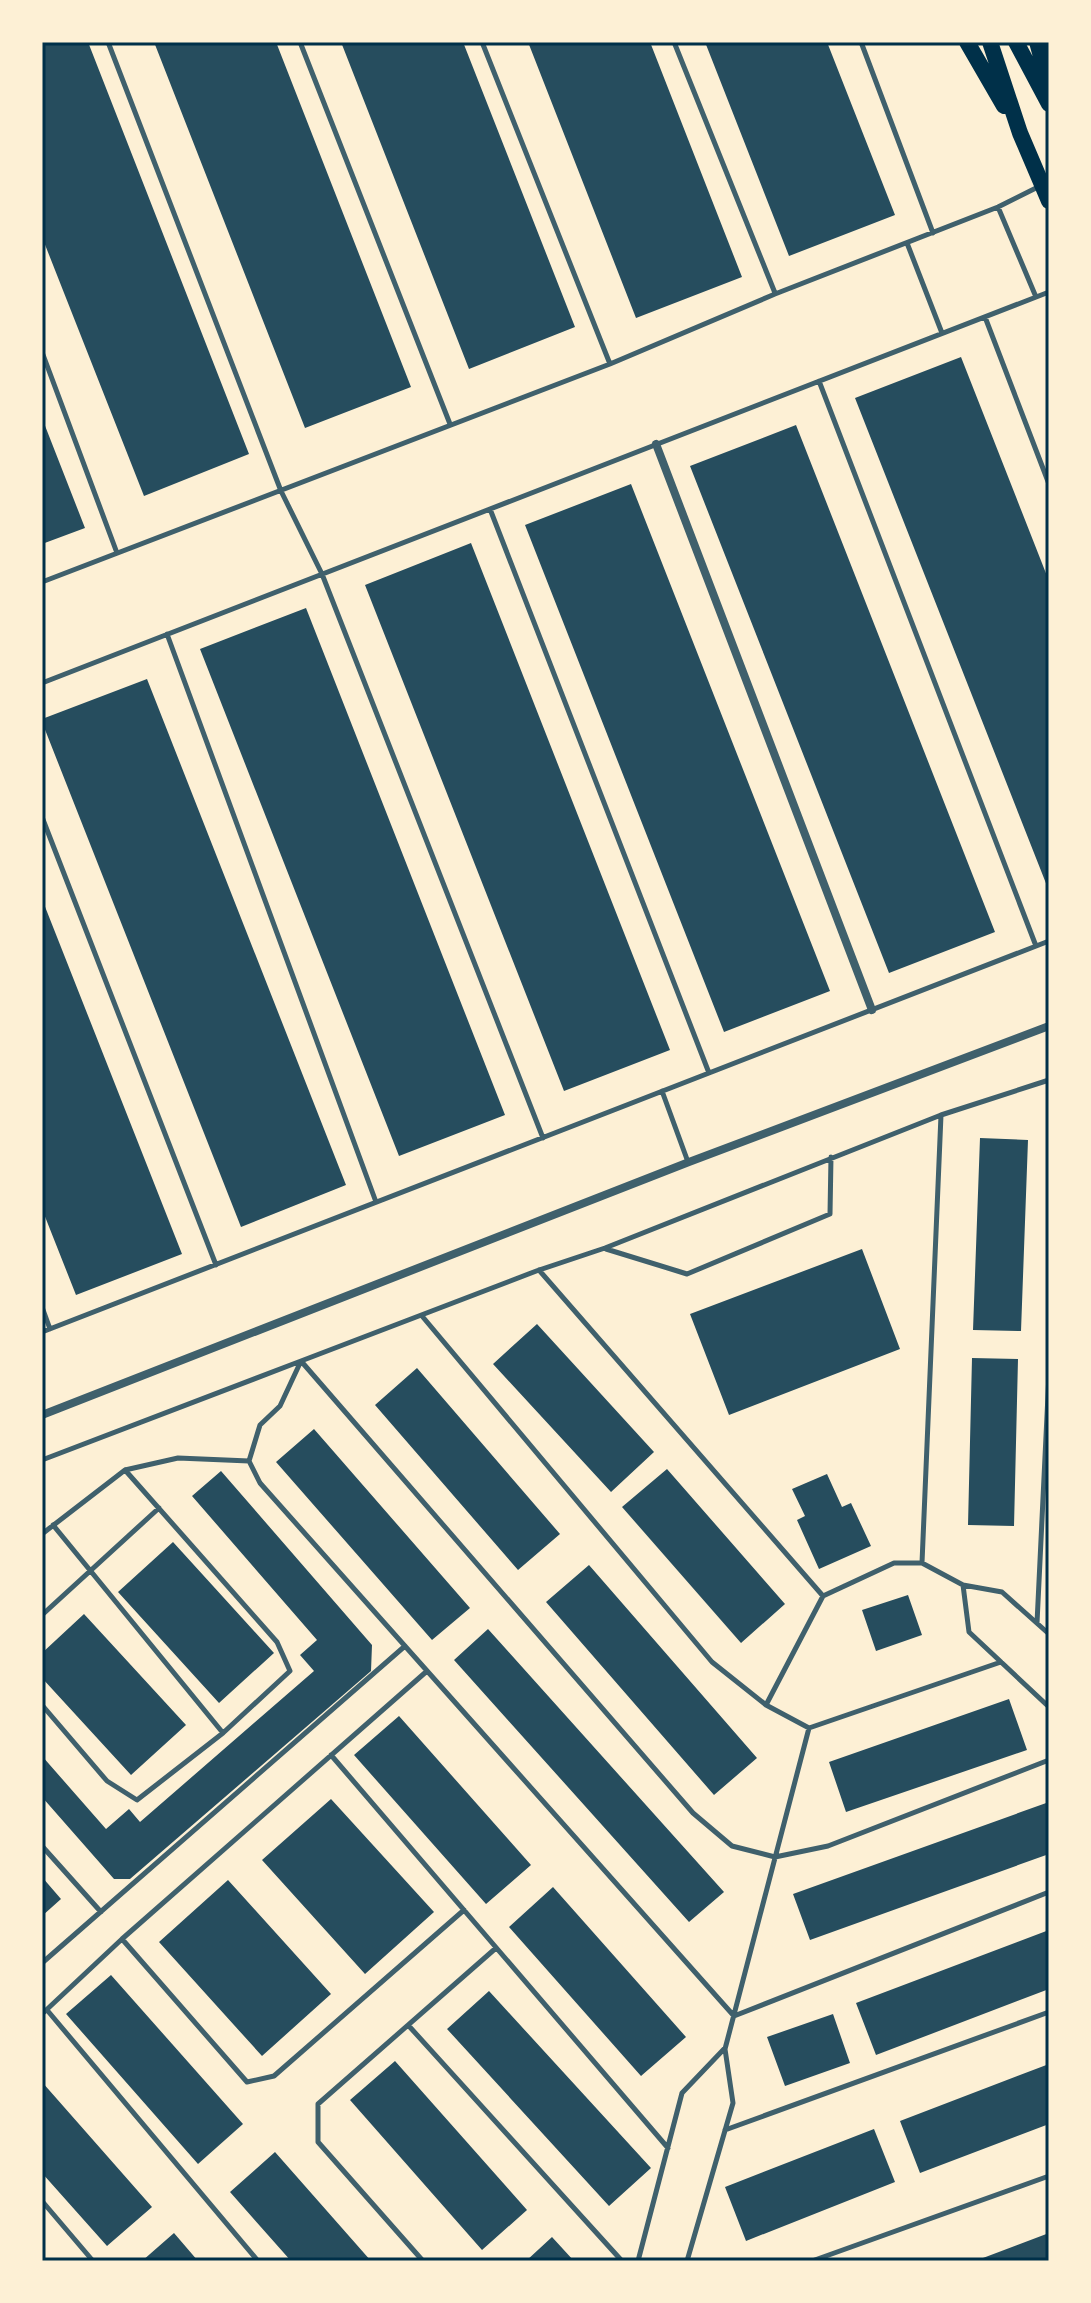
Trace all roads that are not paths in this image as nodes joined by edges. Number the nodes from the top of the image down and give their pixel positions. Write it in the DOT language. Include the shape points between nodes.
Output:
graph roads {
  1 [pos="108,42"];
  2 [pos="300,42"];
  3 [pos="482,42"];
  4 [pos="674,42"];
  5 [pos="861,42"];
  6 [pos="967,42"];
  7 [pos="990,42"];
  8 [pos="1016,42"];
  9 [pos="1037,42"];
  10 [pos="1049,86"];
  11 [pos="1049,104"];
  12 [pos="1020,133"];
  13 [pos="1046,193"];
  14 [pos="998,207"];
  15 [pos="933,233"];
  16 [pos="907,243"];
  17 [pos="1049,292"];
  18 [pos="775,294"];
  19 [pos="1036,297"];
  20 [pos="985,317"];
  21 [pos="942,333"];
  22 [pos="42,352"];
  23 [pos="610,364"];
  24 [pos="819,381"];
  25 [pos="450,424"];
  26 [pos="656,444"];
  27 [pos="1049,484"];
  28 [pos="281,491"];
  29 [pos="490,509"];
  30 [pos="118,553"];
  31 [pos="322,574"];
  32 [pos="42,582"];
  33 [pos="167,634"];
  34 [pos="42,683"];
  35 [pos="42,817"];
  36 [pos="1049,941"];
  37 [pos="1036,946"];
  38 [pos="872,1010"];
  39 [pos="1049,1026"];
  40 [pos="709,1073"];
  41 [pos="1049,1080"];
  42 [pos="662,1091"];
  43 [pos="941,1115"];
  44 [pos="543,1138"];
  45 [pos="831,1157"];
  46 [pos="689,1162"];
  47 [pos="376,1202"];
  48 [pos="605,1248"];
  49 [pos="216,1265"];
  50 [pos="539,1270"];
  51 [pos="42,1307"];
  52 [pos="422,1316"];
  53 [pos="50,1329"];
  54 [pos="42,1332"];
  55 [pos="301,1361"];
  56 [pos="1049,1374"];
  57 [pos="42,1415"];
  58 [pos="42,1460"];
  59 [pos="249,1461"];
  60 [pos="125,1470"];
  61 [pos="159,1508"];
  62 [pos="53,1525"];
  63 [pos="42,1534"];
  64 [pos="922,1563"];
  65 [pos="91,1570"];
  66 [pos="963,1585"];
  67 [pos="823,1596"];
  68 [pos="42,1615"];
  69 [pos="1037,1623"];
  70 [pos="1049,1634"];
  71 [pos="405,1646"];
  72 [pos="1001,1662"];
  73 [pos="427,1671"];
  74 [pos="42,1705"];
  75 [pos="766,1705"];
  76 [pos="1049,1707"];
  77 [pos="809,1728"];
  78 [pos="223,1733"];
  79 [pos="331,1755"];
  80 [pos="1049,1760"];
  81 [pos="42,1846"];
  82 [pos="775,1857"];
  83 [pos="1049,1892"];
  84 [pos="464,1910"];
  85 [pos="101,1912"];
  86 [pos="122,1939"];
  87 [pos="496,1948"];
  88 [pos="42,1963"];
  89 [pos="44,2012"];
  90 [pos="1049,2012"];
  91 [pos="734,2016"];
  92 [pos="408,2025"];
  93 [pos="725,2049"];
  94 [pos="724,2130"];
  95 [pos="668,2148"];
  96 [pos="1049,2176"];
  97 [pos="42,2201"];
  98 [pos="93,2261"];
  99 [pos="258,2261"];
  100 [pos="423,2261"];
  101 [pos="622,2261"];
  102 [pos="638,2261"];
  103 [pos="687,2261"];
  104 [pos="812,2261"];
  1 -- 28 [label="lane"];
  2 -- 25 [label="lane"];
  3 -- 23 [label="lane"];
  4 -- 18 [label="lane"];
  5 -- 15 [label="lane"];
  6 -- 12 [label="main road"];
  7 -- 12 [label="main road"];
  8 -- 11 [label="main road"];
  9 -- 10 [label="main road"];
  12 -- 13 [label="main road"];
  13 -- 14 [label="lane"];
  14 -- 15 [label="lane"];
  14 -- 19 [label="lane"];
  15 -- 16 [label="lane"];
  16 -- 18 [label="lane"];
  16 -- 21 [label="lane"];
  17 -- 19 [label="lane"];
  18 -- 23 [label="lane"];
  19 -- 20 [label="lane"];
  20 -- 21 [label="lane"];
  20 -- 27 [label="lane"];
  21 -- 24 [label="lane"];
  22 -- 30 [label="lane"];
  23 -- 25 [label="lane"];
  24 -- 26 [label="lane"];
  24 -- 37 [label="lane"];
  25 -- 28 [label="lane"];
  26 -- 29 [label="lane"];
  26 -- 38 [label="street"];
  28 -- 30 [label="lane"];
  28 -- 31 [label="lane"];
  29 -- 31 [label="lane"];
  29 -- 40 [label="lane"];
  30 -- 32 [label="lane"];
  31 -- 33 [label="lane"];
  31 -- 44 [label="lane"];
  33 -- 34 [label="lane"];
  33 -- 47 [label="lane"];
  35 -- 49 [label="lane"];
  36 -- 37 [label="lane"];
  37 -- 38 [label="lane"];
  38 -- 40 [label="lane"];
  39 -- 46 [label="street"];
  40 -- 42 [label="lane"];
  41 -- 43 [label="lane"];
  42 -- 44 [label="lane"];
  42 -- 46 [label="lane"];
  43 -- 45 [label="lane"];
  43 -- 64 [label="lane"];
  44 -- 47 [label="lane"];
  45 -- 48 [label="lane"];
  45 -- 48 [label="lane" via="830,1214 687,1274"];
  46 -- 57 [label="street"];
  47 -- 49 [label="lane"];
  48 -- 50 [label="lane"];
  49 -- 53 [label="lane"];
  50 -- 52 [label="lane"];
  50 -- 67 [label="lane"];
  51 -- 53 [label="lane"];
  52 -- 55 [label="lane"];
  52 -- 75 [label="lane" via="712,1662"];
  53 -- 54 [label="lane"];
  55 -- 58 [label="lane"];
  55 -- 59 [label="lane" via="280,1406 260,1425"];
  55 -- 82 [label="lane" via="693,1813 732,1846"];
  56 -- 69 [label="lane"];
  59 -- 60 [label="lane" via="178,1458"];
  59 -- 71 [label="lane" via="260,1483"];
  60 -- 61 [label="lane"];
  60 -- 62 [label="lane"];
  61 -- 65 [label="lane"];
  61 -- 78 [label="lane" via="277,1642 290,1671"];
  62 -- 63 [label="lane"];
  62 -- 65 [label="lane"];
  64 -- 66 [label="lane"];
  64 -- 67 [label="lane" via="894,1563"];
  65 -- 68 [label="lane"];
  65 -- 78 [label="lane"];
  66 -- 69 [label="lane" via="1002,1592"];
  66 -- 72 [label="lane" via="969,1632"];
  67 -- 75 [label="lane"];
  69 -- 70 [label="lane"];
  71 -- 73 [label="lane"];
  71 -- 85 [label="lane"];
  72 -- 76 [label="lane"];
  72 -- 77 [label="lane"];
  73 -- 79 [label="lane"];
  73 -- 91 [label="lane"];
  74 -- 78 [label="lane" via="107,1781 137,1800"];
  75 -- 77 [label="lane"];
  77 -- 82 [label="lane"];
  79 -- 84 [label="lane"];
  79 -- 86 [label="lane"];
  80 -- 82 [label="lane" via="828,1846"];
  81 -- 85 [label="lane"];
  82 -- 91 [label="lane"];
  83 -- 91 [label="lane"];
  84 -- 86 [label="lane" via="274,2076 247,2082"];
  84 -- 87 [label="lane"];
  85 -- 88 [label="lane"];
  86 -- 89 [label="lane"];
  87 -- 92 [label="lane"];
  87 -- 95 [label="lane"];
  89 -- 99 [label="lane"];
  90 -- 94 [label="lane"];
  91 -- 93 [label="lane"];
  92 -- 100 [label="lane" via="318,2104 318,2142"];
  92 -- 101 [label="lane"];
  93 -- 94 [label="lane" via="733,2103"];
  93 -- 95 [label="lane" via="682,2093"];
  94 -- 103 [label="lane"];
  95 -- 102 [label="lane"];
  96 -- 104 [label="lane"];
  97 -- 98 [label="lane"];
}
